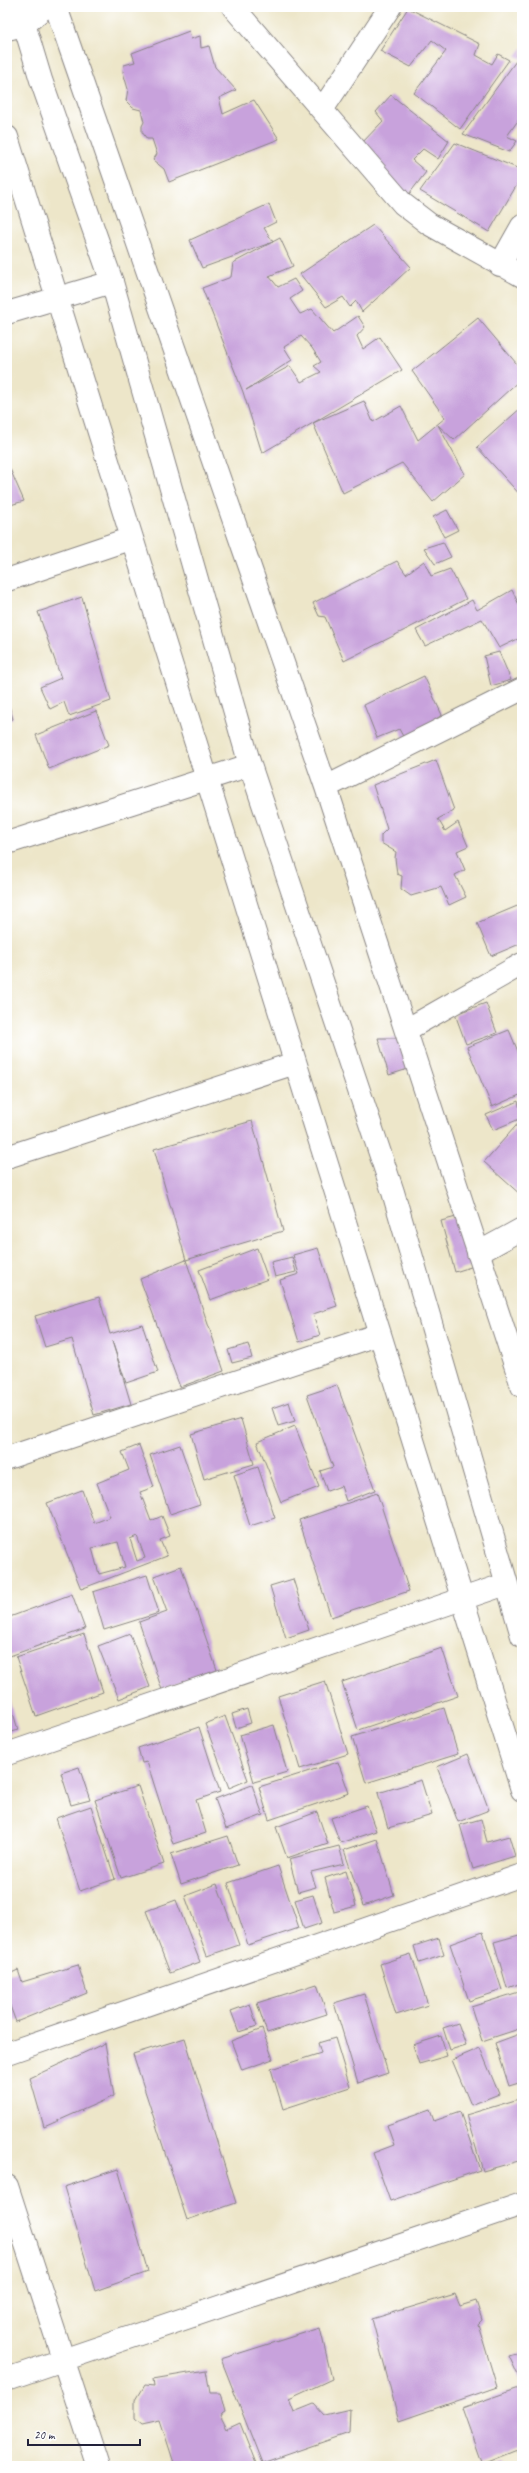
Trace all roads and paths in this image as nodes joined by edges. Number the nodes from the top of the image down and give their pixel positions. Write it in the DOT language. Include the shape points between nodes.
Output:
graph roads {
  1 [pos="45,7"];
  2 [pos="56,7"];
  3 [pos="233,7"];
  4 [pos="390,7"];
  5 [pos="17,20"];
  6 [pos="322,110"];
  7 [pos="7,137"];
  8 [pos="522,226"];
  9 [pos="500,265"];
  10 [pos="522,276"];
  11 [pos="112,282"];
  12 [pos="58,297"];
  13 [pos="7,313"];
  14 [pos="132,538"];
  15 [pos="7,580"];
  16 [pos="522,689"];
  17 [pos="250,765"];
  18 [pos="206,778"];
  19 [pos="326,787"];
  20 [pos="7,843"];
  21 [pos="522,964"];
  22 [pos="406,1030"];
  23 [pos="295,1063"];
  24 [pos="7,1157"];
  25 [pos="522,1229"];
  26 [pos="478,1253"];
  27 [pos="380,1334"];
  28 [pos="522,1386"];
  29 [pos="7,1458"];
  30 [pos="506,1584"];
  31 [pos="463,1599"];
  32 [pos="522,1636"];
  33 [pos="7,1754"];
  34 [pos="522,1790"];
  35 [pos="522,1875"];
  36 [pos="7,2053"];
  37 [pos="7,2186"];
  38 [pos="522,2204"];
  39 [pos="64,2359"];
  40 [pos="7,2379"];
  41 [pos="98,2466"];
  1 -- 5 [label="street"];
  2 -- 19 [label="street"];
  3 -- 6 [label="street"];
  4 -- 6 [label="street"];
  5 -- 11 [label="street" via="41,80"];
  6 -- 9 [label="street" via="403,204 429,224"];
  7 -- 12 [label="street"];
  8 -- 9 [label="street"];
  9 -- 10 [label="street"];
  11 -- 12 [label="street"];
  11 -- 17 [label="street"];
  12 -- 13 [label="street"];
  12 -- 14 [label="street"];
  14 -- 15 [label="street"];
  14 -- 18 [label="street"];
  16 -- 19 [label="street"];
  17 -- 18 [label="street"];
  17 -- 30 [label="street" via="393,1192"];
  18 -- 20 [label="street"];
  18 -- 23 [label="street"];
  19 -- 22 [label="street"];
  21 -- 22 [label="street"];
  22 -- 26 [label="street"];
  23 -- 24 [label="street"];
  23 -- 27 [label="street"];
  25 -- 26 [label="street"];
  26 -- 28 [label="street"];
  27 -- 29 [label="street"];
  27 -- 31 [label="street"];
  30 -- 31 [label="street"];
  30 -- 32 [label="street"];
  31 -- 33 [label="street"];
  31 -- 34 [label="street"];
  35 -- 36 [label="street"];
  37 -- 39 [label="street"];
  38 -- 39 [label="street"];
  39 -- 40 [label="street"];
  39 -- 41 [label="street"];
}
